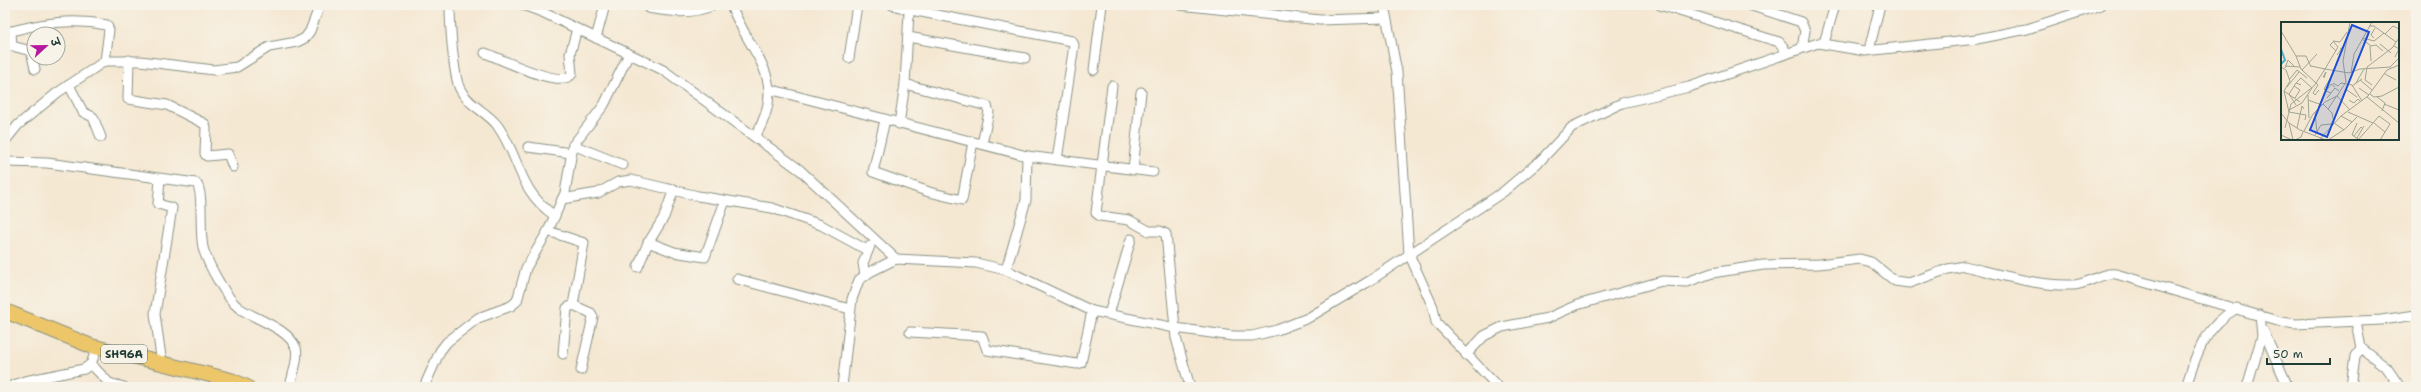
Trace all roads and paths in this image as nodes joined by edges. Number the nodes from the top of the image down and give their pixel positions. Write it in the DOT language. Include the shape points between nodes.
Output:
graph roads {
  1 [pos="320,5"];
  2 [pos="450,5"];
  3 [pos="523,5"];
  4 [pos="605,5"];
  5 [pos="714,5"];
  6 [pos="731,5"];
  7 [pos="857,5"];
  8 [pos="892,5"];
  9 [pos="1102,5"];
  10 [pos="1180,5"];
  11 [pos="1384,5"];
  12 [pos="1660,5"];
  13 [pos="1749,5"];
  14 [pos="1835,5"];
  15 [pos="1880,5"];
  16 [pos="2101,5"];
  17 [pos="909,7"];
  18 [pos="648,8"];
  19 [pos="1386,18"];
  20 [pos="578,29"];
  21 [pos="8,32"];
  22 [pos="596,38"];
  23 [pos="908,38"];
  24 [pos="1824,44"];
  25 [pos="1802,48"];
  26 [pos="1869,50"];
  27 [pos="484,53"];
  28 [pos="629,54"];
  29 [pos="1786,54"];
  30 [pos="849,58"];
  31 [pos="1025,58"];
  32 [pos="129,60"];
  33 [pos="105,61"];
  34 [pos="35,69"];
  35 [pos="1094,70"];
  36 [pos="905,84"];
  37 [pos="69,85"];
  38 [pos="1112,86"];
  39 [pos="769,89"];
  40 [pos="1141,92"];
  41 [pos="885,120"];
  42 [pos="899,124"];
  43 [pos="101,137"];
  44 [pos="755,137"];
  45 [pos="5,141"];
  46 [pos="977,143"];
  47 [pos="528,147"];
  48 [pos="572,149"];
  49 [pos="1027,156"];
  50 [pos="1057,160"];
  51 [pos="5,162"];
  52 [pos="623,165"];
  53 [pos="1102,166"];
  54 [pos="232,167"];
  55 [pos="1133,170"];
  56 [pos="1153,172"];
  57 [pos="160,179"];
  58 [pos="674,189"];
  59 [pos="562,199"];
  60 [pos="725,201"];
  61 [pos="555,216"];
  62 [pos="861,226"];
  63 [pos="548,231"];
  64 [pos="1131,240"];
  65 [pos="877,241"];
  66 [pos="648,242"];
  67 [pos="867,250"];
  68 [pos="1409,254"];
  69 [pos="896,259"];
  70 [pos="638,267"];
  71 [pos="1006,270"];
  72 [pos="865,276"];
  73 [pos="737,279"];
  74 [pos="573,305"];
  75 [pos="2237,308"];
  76 [pos="850,309"];
  77 [pos="5,311"];
  78 [pos="1092,311"];
  79 [pos="1109,314"];
  80 [pos="2416,315"];
  81 [pos="2260,316"];
  82 [pos="2356,322"];
  83 [pos="1175,328"];
  84 [pos="2263,330"];
  85 [pos="910,332"];
  86 [pos="97,348"];
  87 [pos="2361,348"];
  88 [pos="563,354"];
  89 [pos="1466,355"];
  90 [pos="91,364"];
  91 [pos="162,364"];
  92 [pos="581,370"];
  93 [pos="9,387"];
  94 [pos="124,387"];
  95 [pos="247,387"];
  96 [pos="290,387"];
  97 [pos="424,387"];
  98 [pos="842,387"];
  99 [pos="1190,387"];
  100 [pos="1498,387"];
  101 [pos="2186,387"];
  102 [pos="2247,387"];
  103 [pos="2288,387"];
  104 [pos="2351,387"];
  105 [pos="2400,387"];
  1 -- 32 [label="street" via="305,38 269,47 237,67 214,70"];
  2 -- 61 [label="street" via="450,29 459,88 497,125 530,192 543,208"];
  3 -- 20 [label="street"];
  4 -- 22 [label="street"];
  5 -- 18 [label="street" via="696,12 681,13"];
  6 -- 39 [label="street" via="761,60"];
  7 -- 30 [label="street"];
  8 -- 17 [label="street"];
  9 -- 35 [label="street"];
  10 -- 19 [label="street" via="1207,10 1334,21"];
  11 -- 19 [label="street"];
  12 -- 29 [label="street" via="1779,42"];
  13 -- 25 [label="street" via="1801,22 1806,31"];
  14 -- 24 [label="street"];
  15 -- 26 [label="street"];
  16 -- 26 [label="street" via="1999,36 1920,47"];
  17 -- 23 [label="street"];
  17 -- 50 [label="street" via="1073,42"];
  19 -- 68 [label="street" via="1397,72"];
  20 -- 22 [label="street"];
  20 -- 27 [label="street" via="570,54 572,74 562,80 547,78"];
  21 -- 33 [label="street" via="48,22 86,21 107,25 109,30"];
  21 -- 34 [label="street" via="12,46 31,51"];
  22 -- 28 [label="street"];
  23 -- 31 [label="street"];
  23 -- 36 [label="street"];
  24 -- 25 [label="street" via="1818,43"];
  24 -- 26 [label="street" via="1852,50"];
  25 -- 29 [label="street"];
  28 -- 44 [label="street" via="663,70"];
  28 -- 48 [label="street" via="604,105"];
  29 -- 68 [label="street" via="1688,87 1632,99 1584,120 1566,132 1541,160 1509,187"];
  32 -- 33 [label="street"];
  32 -- 54 [label="street" via="128,99 167,104 204,124 205,154 228,154"];
  33 -- 37 [label="street"];
  36 -- 42 [label="street"];
  36 -- 46 [label="street" via="987,106 989,112"];
  37 -- 43 [label="street" via="83,112 93,117"];
  37 -- 45 [label="street" via="18,125"];
  38 -- 53 [label="street"];
  39 -- 41 [label="street"];
  39 -- 44 [label="street" via="768,112"];
  40 -- 55 [label="street"];
  41 -- 42 [label="street"];
  41 -- 46 [label="street" via="873,172 929,192 962,200"];
  42 -- 46 [label="street"];
  44 -- 62 [label="street" via="800,170"];
  46 -- 49 [label="street"];
  47 -- 48 [label="street"];
  48 -- 52 [label="street"];
  48 -- 59 [label="street" via="568,182"];
  49 -- 50 [label="street"];
  49 -- 71 [label="street" via="1026,200"];
  50 -- 53 [label="street"];
  51 -- 57 [label="street" via="47,163"];
  53 -- 55 [label="street"];
  53 -- 83 [label="street" via="1097,215 1128,220 1149,231 1163,231 1168,238"];
  55 -- 56 [label="street"];
  57 -- 91 [label="street" via="158,204 172,208 155,314"];
  57 -- 96 [label="street" via="188,181 199,186 200,234 208,263 236,306 271,325 294,344 297,353"];
  58 -- 59 [label="street" via="652,183 624,180 598,193"];
  58 -- 60 [label="street"];
  58 -- 66 [label="street" via="664,217"];
  59 -- 61 [label="street"];
  60 -- 66 [label="street" via="705,257 674,252"];
  60 -- 67 [label="street" via="772,208 798,216 850,239"];
  61 -- 63 [label="street"];
  62 -- 65 [label="street"];
  62 -- 67 [label="street"];
  63 -- 74 [label="street" via="584,243"];
  63 -- 97 [label="street" via="526,268 515,304 478,318 451,338 440,351"];
  64 -- 79 [label="street"];
  65 -- 67 [label="street"];
  65 -- 69 [label="street"];
  66 -- 70 [label="street"];
  67 -- 72 [label="street" via="863,263"];
  68 -- 83 [label="street" via="1308,318 1276,330 1252,336 1233,336"];
  68 -- 89 [label="street" via="1433,308 1436,322"];
  69 -- 71 [label="street" via="976,262"];
  69 -- 72 [label="street"];
  71 -- 78 [label="street"];
  72 -- 76 [label="street" via="859,280"];
  73 -- 76 [label="street"];
  74 -- 88 [label="street" via="567,308"];
  74 -- 92 [label="street" via="592,315"];
  75 -- 81 [label="street"];
  75 -- 89 [label="street" via="2109,273 2088,282 2072,285 2032,282 1964,266 1916,282 1902,283 1890,278 1871,262 1860,259 1819,264 1763,265 1712,273 1687,282 1662,281 1577,305 1548,318 1502,327 1484,336"];
  75 -- 101 [label="street" via="2214,325 2200,343"];
  76 -- 98 [label="street"];
  77 -- 86 [label="main road, SH96A"];
  78 -- 79 [label="street"];
  78 -- 85 [label="street" via="1081,363 1077,364 988,350 982,336"];
  79 -- 83 [label="street"];
  80 -- 82 [label="street"];
  81 -- 82 [label="street" via="2296,324"];
  81 -- 84 [label="street"];
  82 -- 87 [label="street"];
  83 -- 99 [label="street"];
  84 -- 102 [label="street"];
  84 -- 103 [label="street"];
  86 -- 90 [label="street"];
  86 -- 91 [label="main road, SH96A"];
  87 -- 104 [label="street" via="2354,356"];
  87 -- 105 [label="street" via="2387,368"];
  89 -- 100 [label="street"];
  90 -- 93 [label="street" via="84,369 25,381"];
  90 -- 94 [label="street" via="109,383"];
  91 -- 95 [label="main road, SH96A" via="231,380"];
}
